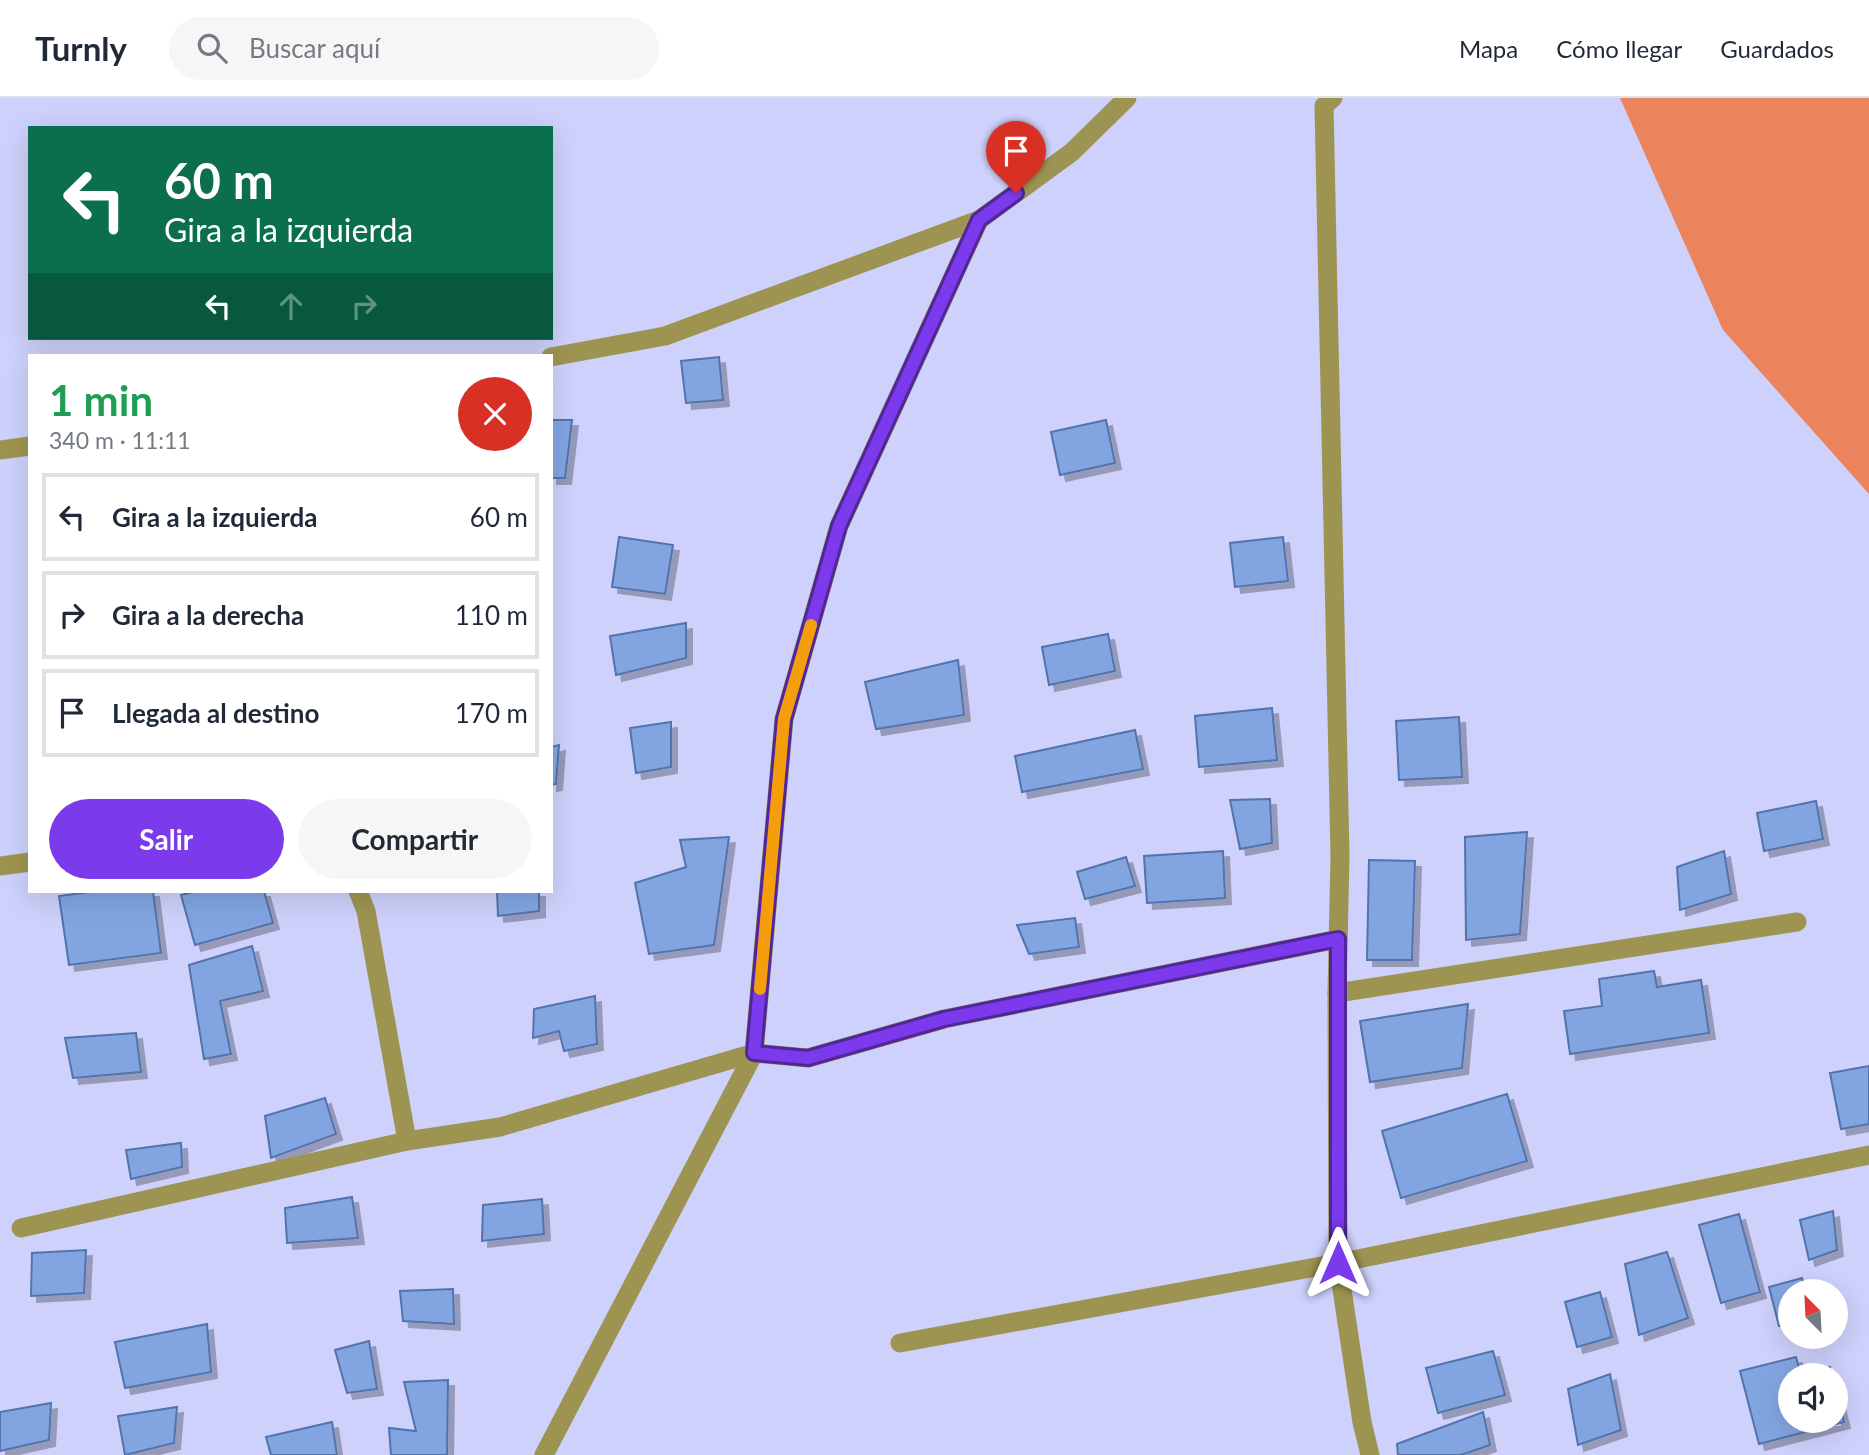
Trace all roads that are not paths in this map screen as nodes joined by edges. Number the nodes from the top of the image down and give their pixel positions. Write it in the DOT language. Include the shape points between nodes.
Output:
graph roads {
  1 [pos="1127,98"];
  2 [pos="1333,98"];
  3 [pos="979,220"];
  4 [pos="553,357"];
  5 [pos="28,446"];
  6 [pos="0,450"];
  7 [pos="28,862"];
  8 [pos="0,866"];
  9 [pos="359,893"];
  10 [pos="1797,922"];
  11 [pos="1338,939"];
  12 [pos="1337,993"];
  13 [pos="754,1053"];
  14 [pos="407,1141"];
  15 [pos="1869,1155"];
  16 [pos="21,1228"];
  17 [pos="1338,1263"];
  18 [pos="900,1343"];
  19 [pos="544,1455"];
  20 [pos="1370,1455"];
  1 -- 3 [label="street" via="1072,152"];
  2 -- 11 [label="street" via="1324,106"];
  3 -- 4 [label="street" via="665,336"];
  3 -- 13 [label="street" via="839,526 784,719"];
  5 -- 6 [label="street"];
  7 -- 8 [label="street"];
  9 -- 14 [label="street" via="366,911"];
  10 -- 12 [label="street"];
  11 -- 12 [label="street"];
  11 -- 13 [label="street" via="944,1019 808,1058"];
  12 -- 17 [label="street"];
  13 -- 14 [label="street" via="500,1127"];
  13 -- 19 [label="street"];
  14 -- 16 [label="street"];
  15 -- 17 [label="street"];
  17 -- 18 [label="street"];
  17 -- 20 [label="street"];
}
